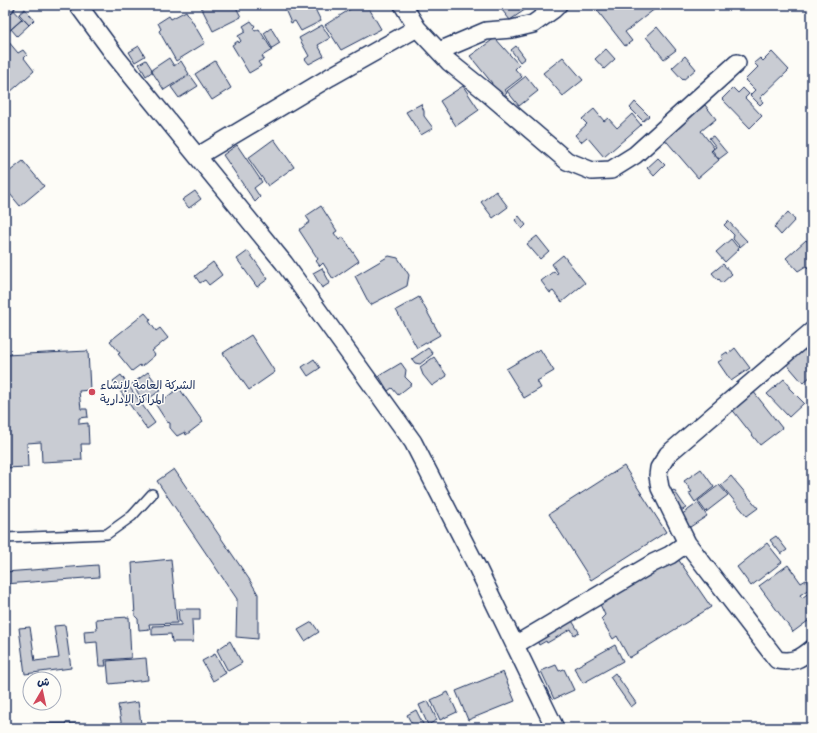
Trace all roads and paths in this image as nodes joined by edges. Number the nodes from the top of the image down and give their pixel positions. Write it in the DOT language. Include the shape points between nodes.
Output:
graph roads {
  1 [pos="78,5"];
  2 [pos="403,5"];
  3 [pos="558,5"];
  4 [pos="417,28"];
  5 [pos="439,51"];
  6 [pos="737,63"];
  7 [pos="198,156"];
  8 [pos="812,331"];
  9 [pos="152,494"];
  10 [pos="5,538"];
  11 [pos="687,543"];
  12 [pos="515,645"];
  13 [pos="812,649"];
  14 [pos="555,728"];
  1 -- 7 [label="street" via="117,58"];
  2 -- 4 [label="street"];
  3 -- 5 [label="street" via="533,24 486,31"];
  4 -- 5 [label="street"];
  4 -- 7 [label="street"];
  5 -- 6 [label="street" via="567,161 592,171 610,170 635,155"];
  7 -- 12 [label="street" via="284,263 413,442"];
  8 -- 11 [label="street" via="668,454 659,468 660,488"];
  9 -- 10 [label="lane" via="132,516 107,534"];
  11 -- 12 [label="street"];
  11 -- 13 [label="street" via="777,660 793,661"];
  12 -- 14 [label="street"];
}
